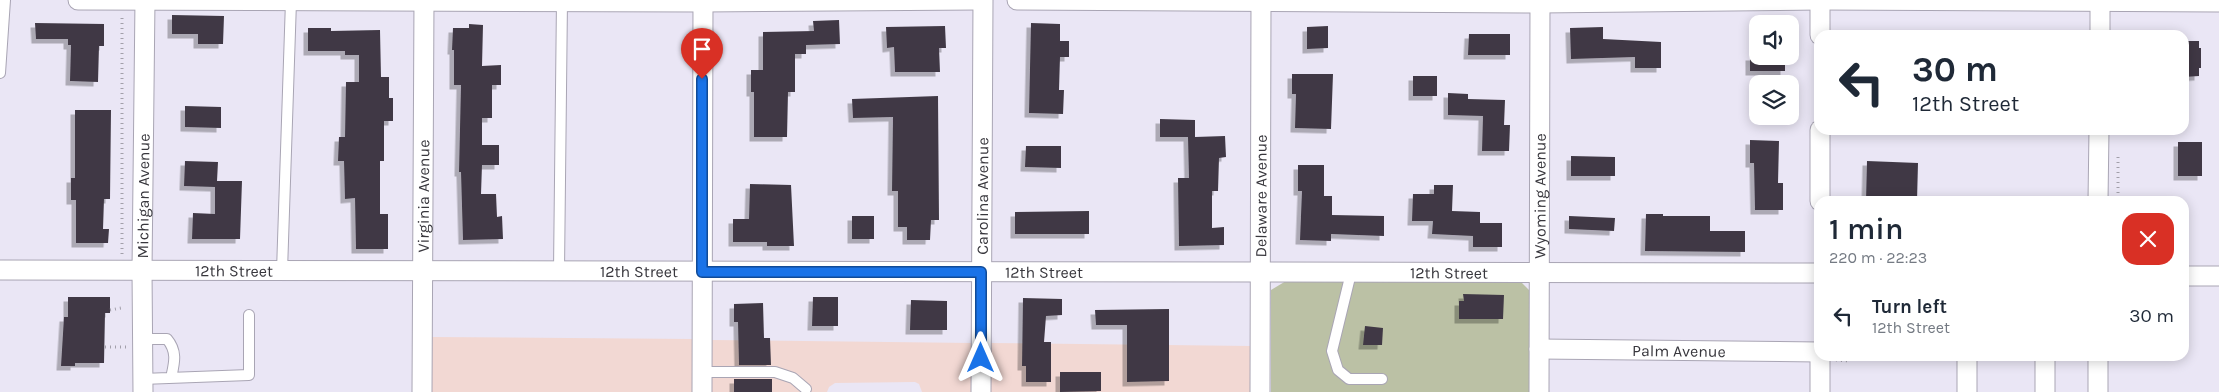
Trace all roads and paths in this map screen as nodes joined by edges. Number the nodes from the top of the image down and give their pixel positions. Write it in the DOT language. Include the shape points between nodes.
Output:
graph roads {
  1 [pos="5,0"];
  2 [pos="78,0"];
  3 [pos="122,0"];
  4 [pos="145,0"];
  5 [pos="979,0"];
  6 [pos="983,0"];
  7 [pos="1017,0"];
  8 [pos="1261,0"];
  9 [pos="1820,0"];
  10 [pos="291,1"];
  11 [pos="424,1"];
  12 [pos="562,1"];
  13 [pos="703,1"];
  14 [pos="1540,1"];
  15 [pos="2100,1"];
  16 [pos="2219,2"];
  17 [pos="1820,30"];
  18 [pos="2100,30"];
  19 [pos="0,73"];
  20 [pos="1820,135"];
  21 [pos="2099,135"];
  22 [pos="2118,148"];
  23 [pos="1820,196"];
  24 [pos="2098,196"];
  25 [pos="2118,196"];
  26 [pos="122,259"];
  27 [pos="0,270"];
  28 [pos="142,270"];
  29 [pos="282,271"];
  30 [pos="423,271"];
  31 [pos="559,271"];
  32 [pos="702,272"];
  33 [pos="981,272"];
  34 [pos="1539,272"];
  35 [pos="1260,273"];
  36 [pos="1352,273"];
  37 [pos="1814,273"];
  38 [pos="2189,276"];
  39 [pos="2219,276"];
  40 [pos="122,308"];
  41 [pos="110,310"];
  42 [pos="249,316"];
  43 [pos="142,339"];
  44 [pos="1539,349"];
  45 [pos="1814,352"];
  46 [pos="1820,361"];
  47 [pos="1967,361"];
  48 [pos="2045,361"];
  49 [pos="2098,361"];
  50 [pos="702,372"];
  51 [pos="171,378"];
  52 [pos="1382,379"];
  53 [pos="143,386"];
  54 [pos="806,389"];
  55 [pos="422,392"];
  56 [pos="702,392"];
  57 [pos="981,392"];
  58 [pos="1260,392"];
  59 [pos="1539,392"];
  60 [pos="1820,392"];
  61 [pos="1967,392"];
  62 [pos="2045,392"];
  63 [pos="2098,392"];
  1 -- 19 [label="lane"];
  2 -- 3 [label="street"];
  3 -- 4 [label="street"];
  3 -- 26 [label="path"];
  4 -- 10 [label="street"];
  4 -- 28 [label="street, Michigan Avenue"];
  5 -- 13 [label="street"];
  6 -- 33 [label="street, Carolina Avenue"];
  7 -- 8 [label="street"];
  8 -- 14 [label="street"];
  8 -- 35 [label="street, Delaware Avenue"];
  9 -- 14 [label="street"];
  9 -- 15 [label="street"];
  9 -- 17 [label="street"];
  10 -- 11 [label="street"];
  10 -- 29 [label="lane"];
  11 -- 12 [label="street"];
  11 -- 30 [label="street, Virginia Avenue"];
  12 -- 13 [label="street"];
  12 -- 31 [label="lane"];
  13 -- 32 [label="street"];
  14 -- 34 [label="street, Wyoming Avenue"];
  15 -- 16 [label="street"];
  15 -- 18 [label="street"];
  20 -- 23 [label="street"];
  21 -- 24 [label="street"];
  22 -- 25 [label="path"];
  27 -- 28 [label="street, 12th Street"];
  28 -- 29 [label="street, 12th Street"];
  28 -- 43 [label="street, Michigan Avenue"];
  29 -- 30 [label="street, 12th Street"];
  30 -- 31 [label="street, 12th Street"];
  30 -- 55 [label="street, Virginia Avenue"];
  31 -- 32 [label="street, 12th Street"];
  32 -- 33 [label="street, 12th Street"];
  32 -- 50 [label="street"];
  33 -- 35 [label="street, 12th Street"];
  33 -- 57 [label="street, Carolina Avenue"];
  34 -- 36 [label="street, 12th Street"];
  34 -- 37 [label="street, 12th Street"];
  34 -- 44 [label="street, Wyoming Avenue"];
  35 -- 36 [label="street, 12th Street"];
  35 -- 58 [label="street, Delaware Avenue"];
  36 -- 52 [label="lane" via="1332,351 1338,370 1350,379"];
  38 -- 39 [label="street"];
  40 -- 41 [label="path"];
  42 -- 51 [label="lane" via="249,375"];
  43 -- 51 [label="lane" via="167,340 173,346 175,359"];
  43 -- 53 [label="street, Michigan Avenue"];
  44 -- 45 [label="street, Palm Avenue"];
  44 -- 59 [label="street, Wyoming Avenue"];
  46 -- 60 [label="street"];
  47 -- 61 [label="street"];
  48 -- 62 [label="street"];
  49 -- 63 [label="street"];
  50 -- 54 [label="lane" via="776,372 793,378"];
  50 -- 56 [label="street"];
  51 -- 53 [label="lane"];
}
